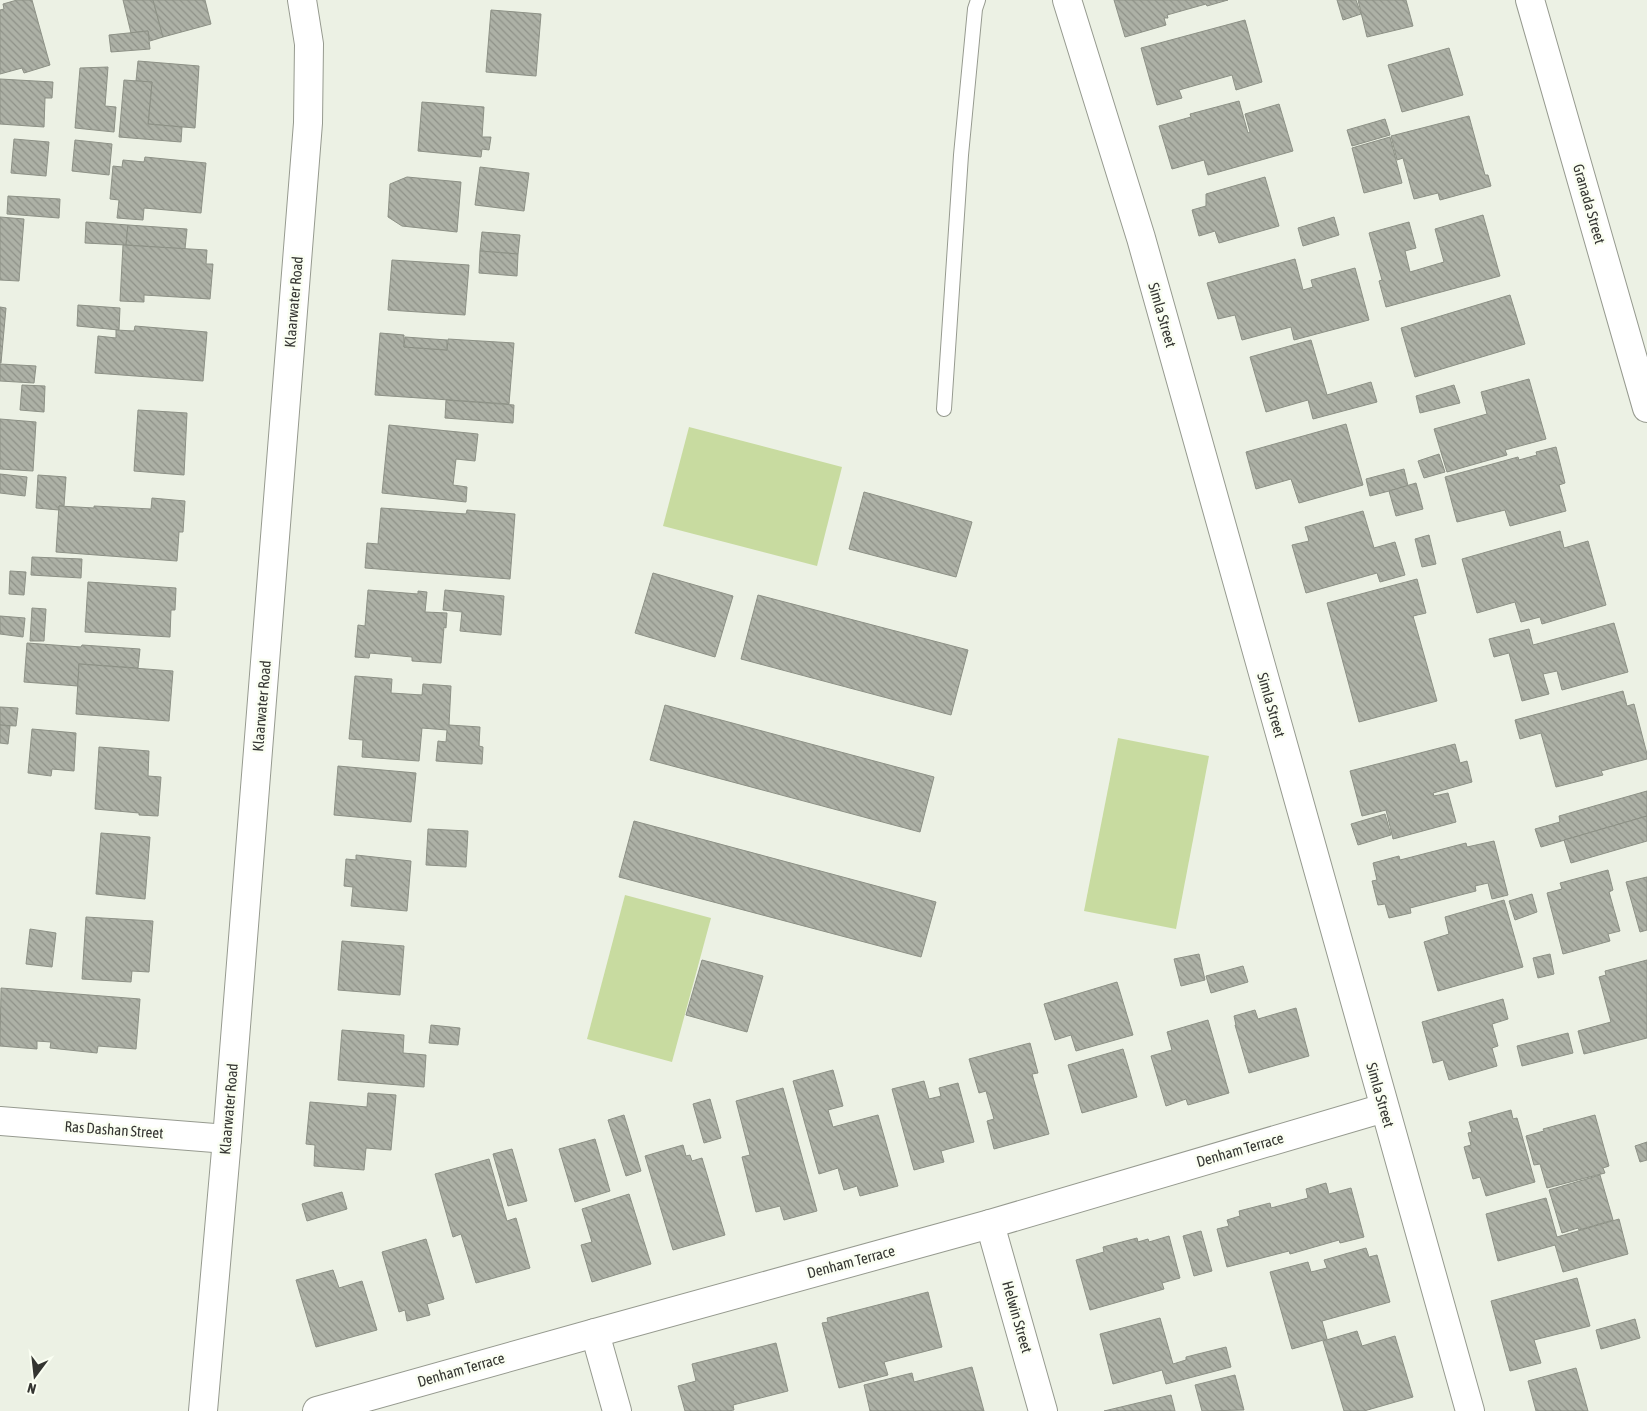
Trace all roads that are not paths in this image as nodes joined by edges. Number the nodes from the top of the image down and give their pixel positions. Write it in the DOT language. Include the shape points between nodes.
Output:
graph roads {
  1 [pos="302,0"];
  2 [pos="978,0"];
  3 [pos="1068,0"];
  4 [pos="1530,0"];
  5 [pos="1647,408"];
  6 [pos="944,409"];
  7 [pos="1384,1108"];
  8 [pos="0,1122"];
  9 [pos="227,1139"];
  10 [pos="990,1224"];
  11 [pos="595,1332"];
  12 [pos="203,1411"];
  13 [pos="317,1411"];
  14 [pos="617,1411"];
  15 [pos="1043,1411"];
  16 [pos="1470,1411"];
  1 -- 9 [label="street, Klaarwater Road" via="308,44 308,123"];
  2 -- 6 [label="lane" via="962,155"];
  3 -- 7 [label="street, Simla Street" via="1141,238"];
  4 -- 5 [label="street, Granada Street"];
  7 -- 10 [label="street, Denham Terrace"];
  7 -- 16 [label="street, Simla Street"];
  8 -- 9 [label="street, Ras Dashan Street"];
  9 -- 12 [label="street, Klaarwater Road"];
  10 -- 11 [label="street, Denham Terrace"];
  10 -- 15 [label="street, Helwin Street"];
  11 -- 13 [label="street, Denham Terrace"];
  11 -- 14 [label="street"];
}
